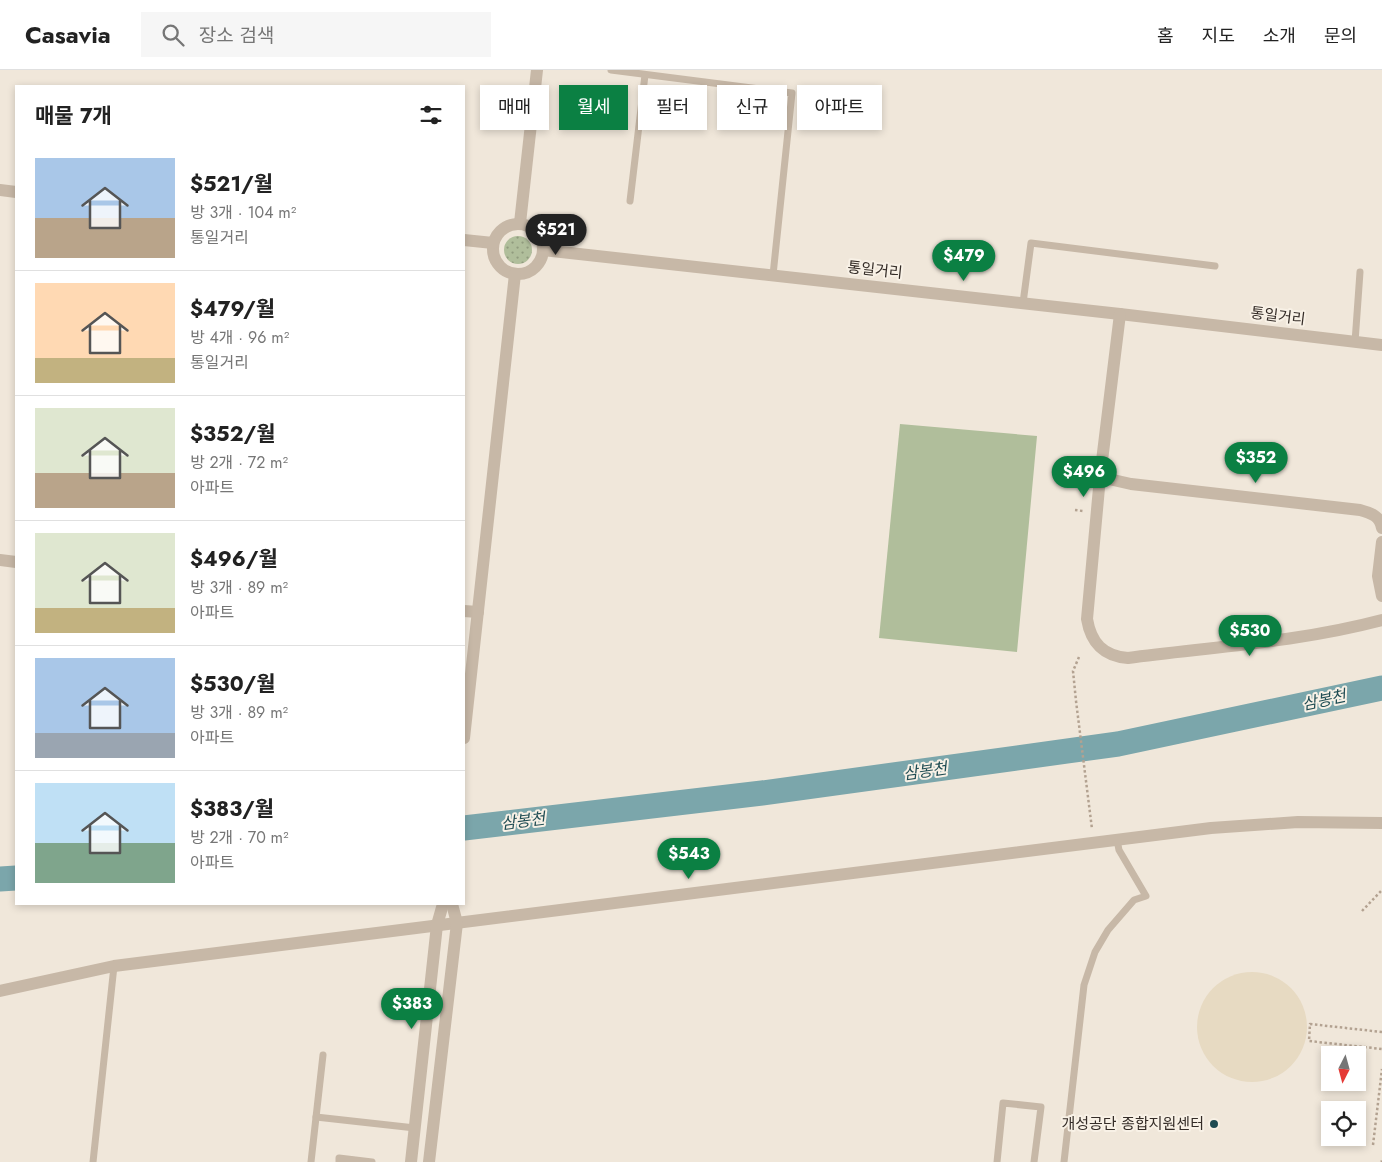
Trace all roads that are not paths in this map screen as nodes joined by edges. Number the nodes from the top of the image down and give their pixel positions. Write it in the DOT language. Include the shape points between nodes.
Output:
graph roads {
  1 [pos="537,70"];
  2 [pos="611,70"];
  3 [pos="645,75"];
  4 [pos="0,190"];
  5 [pos="15,192"];
  6 [pos="630,200"];
  7 [pos="520,223"];
  8 [pos="465,240"];
  9 [pos="493,243"];
  10 [pos="543,250"];
  11 [pos="1215,266"];
  12 [pos="1360,272"];
  13 [pos="515,274"];
  14 [pos="773,275"];
  15 [pos="1023,303"];
  16 [pos="1120,314"];
  17 [pos="1355,342"];
  18 [pos="1382,345"];
  19 [pos="1100,477"];
  20 [pos="1382,528"];
  21 [pos="1382,542"];
  22 [pos="0,560"];
  23 [pos="15,562"];
  24 [pos="1382,596"];
  25 [pos="465,611"];
  26 [pos="478,612"];
  27 [pos="1382,620"];
  28 [pos="465,729"];
  29 [pos="1382,823"];
  30 [pos="1117,840"];
  31 [pos="443,905"];
  32 [pos="452,905"];
  33 [pos="457,923"];
  34 [pos="437,925"];
  35 [pos="114,966"];
  36 [pos="0,991"];
  37 [pos="323,1055"];
  38 [pos="316,1117"];
  39 [pos="415,1128"];
  40 [pos="93,1162"];
  41 [pos="311,1162"];
  42 [pos="338,1162"];
  43 [pos="372,1162"];
  44 [pos="411,1162"];
  45 [pos="429,1162"];
  46 [pos="997,1162"];
  47 [pos="1034,1162"];
  48 [pos="1064,1162"];
  1 -- 7 [label="street"];
  2 -- 3 [label="lane"];
  3 -- 6 [label="lane"];
  3 -- 14 [label="lane" via="792,93"];
  4 -- 5 [label="street"];
  7 -- 9 [label="street" via="503,228"];
  7 -- 10 [label="street" via="537,232"];
  8 -- 9 [label="street"];
  9 -- 13 [label="street" via="492,252 497,263"];
  10 -- 13 [label="street" via="534,268"];
  10 -- 14 [label="street, 통일거리"];
  11 -- 15 [label="lane" via="1031,243"];
  12 -- 17 [label="lane"];
  13 -- 26 [label="street"];
  14 -- 15 [label="street, 통일거리"];
  15 -- 16 [label="street, 통일거리"];
  16 -- 17 [label="street, 통일거리"];
  16 -- 19 [label="street"];
  17 -- 18 [label="street, 통일거리"];
  19 -- 20 [label="street" via="1131,484 1360,510 1374,514"];
  19 -- 27 [label="street" via="1087,619 1092,637 1115,657 1273,640 1358,627"];
  21 -- 24 [label="street" via="1378,576"];
  22 -- 23 [label="street"];
  25 -- 26 [label="street"];
  26 -- 28 [label="street"];
  29 -- 30 [label="street" via="1298,822 1211,828"];
  30 -- 33 [label="street"];
  30 -- 48 [label="lane" via="1119,850 1146,896 1134,900 1108,930 1095,952 1084,985"];
  31 -- 34 [label="street"];
  32 -- 33 [label="street"];
  33 -- 34 [label="street"];
  33 -- 45 [label="street"];
  34 -- 35 [label="street"];
  34 -- 39 [label="street"];
  35 -- 36 [label="street"];
  35 -- 40 [label="lane"];
  37 -- 38 [label="lane"];
  38 -- 39 [label="lane"];
  38 -- 41 [label="lane"];
  39 -- 44 [label="street"];
  42 -- 43 [label="lane" via="339,1158"];
  46 -- 47 [label="lane" via="1004,1103 1041,1107"];
}
